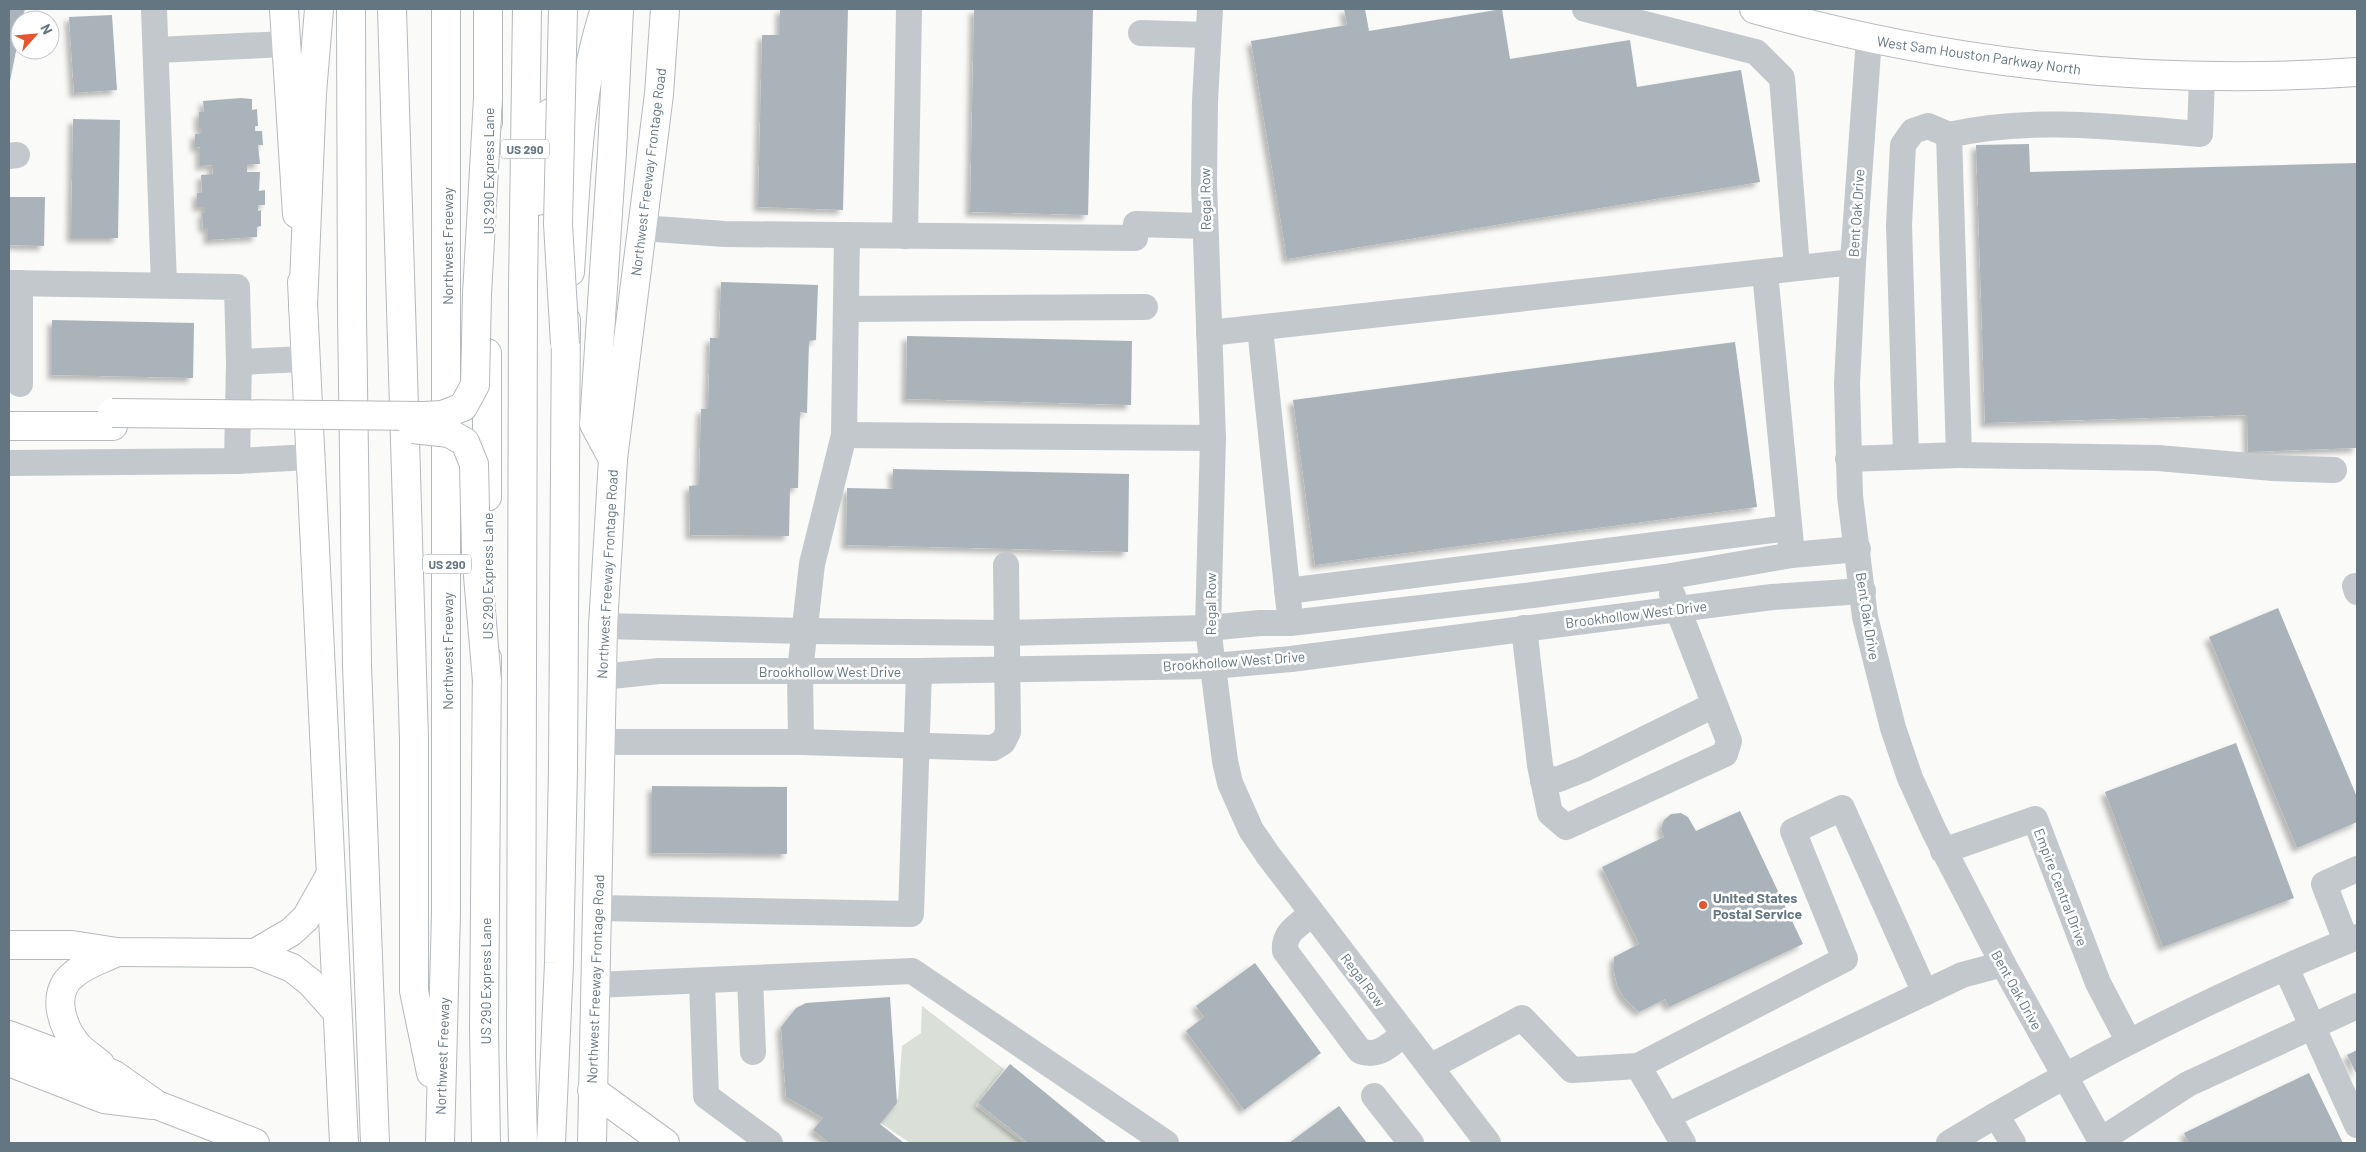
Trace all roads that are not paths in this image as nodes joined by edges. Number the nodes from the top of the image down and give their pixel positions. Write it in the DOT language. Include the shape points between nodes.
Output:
graph roads {
  1 [pos="154,9"];
  2 [pos="284,9"];
  3 [pos="319,9"];
  4 [pos="351,9"];
  5 [pos="392,9"];
  6 [pos="446,9"];
  7 [pos="488,9"];
  8 [pos="527,9"];
  9 [pos="564,9"];
  10 [pos="605,9"];
  11 [pos="619,9"];
  12 [pos="665,9"];
  13 [pos="909,9"];
  14 [pos="1210,9"];
  15 [pos="1585,9"];
  16 [pos="1754,9"];
  17 [pos="1141,33"];
  18 [pos="1208,34"];
  19 [pos="1869,38"];
  20 [pos="286,44"];
  21 [pos="156,50"];
  22 [pos="2357,72"];
  23 [pos="2202,77"];
  24 [pos="488,98"];
  25 [pos="1948,134"];
  26 [pos="1205,226"];
  27 [pos="641,228"];
  28 [pos="847,235"];
  29 [pos="905,236"];
  30 [pos="1853,262"];
  31 [pos="1797,268"];
  32 [pos="1765,272"];
  33 [pos="14,283"];
  34 [pos="164,286"];
  35 [pos="523,289"];
  36 [pos="303,307"];
  37 [pos="1145,307"];
  38 [pos="846,310"];
  39 [pos="1260,328"];
  40 [pos="1209,333"];
  41 [pos="564,344"];
  42 [pos="305,359"];
  43 [pos="240,362"];
  44 [pos="20,384"];
  45 [pos="9,413"];
  46 [pos="112,420"];
  47 [pos="9,426"];
  48 [pos="844,435"];
  49 [pos="1213,438"];
  50 [pos="1959,455"];
  51 [pos="1906,456"];
  52 [pos="310,457"];
  53 [pos="612,459"];
  54 [pos="1848,459"];
  55 [pos="237,461"];
  56 [pos="9,463"];
  57 [pos="2334,470"];
  58 [pos="1789,528"];
  59 [pos="1858,549"];
  60 [pos="1792,554"];
  61 [pos="1006,565"];
  62 [pos="1665,577"];
  63 [pos="1288,590"];
  64 [pos="1862,591"];
  65 [pos="1414,608"];
  66 [pos="1678,609"];
  67 [pos="1290,623"];
  68 [pos="603,626"];
  69 [pos="1208,628"];
  70 [pos="1524,628"];
  71 [pos="806,631"];
  72 [pos="1008,633"];
  73 [pos="1418,642"];
  74 [pos="1213,666"];
  75 [pos="1008,670"];
  76 [pos="919,671"];
  77 [pos="800,672"];
  78 [pos="602,677"];
  79 [pos="487,681"];
  80 [pos="1714,705"];
  81 [pos="602,742"];
  82 [pos="801,742"];
  83 [pos="916,744"];
  84 [pos="1544,781"];
  85 [pos="1943,851"];
  86 [pos="2357,869"];
  87 [pos="329,877"];
  88 [pos="598,908"];
  89 [pos="1312,914"];
  90 [pos="2352,939"];
  91 [pos="9,945"];
  92 [pos="117,952"];
  93 [pos="255,952"];
  94 [pos="2003,964"];
  95 [pos="2286,968"];
  96 [pos="750,979"];
  97 [pos="702,982"];
  98 [pos="595,985"];
  99 [pos="1925,993"];
  100 [pos="2357,1006"];
  101 [pos="337,1012"];
  102 [pos="2313,1028"];
  103 [pos="9,1034"];
  104 [pos="1404,1034"];
  105 [pos="2129,1042"];
  106 [pos="753,1052"];
  107 [pos="1638,1066"];
  108 [pos="1430,1067"];
  109 [pos="16,1070"];
  110 [pos="113,1074"];
  111 [pos="2065,1077"];
  112 [pos="592,1090"];
  113 [pos="1374,1096"];
  114 [pos="157,1105"];
  115 [pos="1996,1114"];
  116 [pos="1667,1116"];
  117 [pos="2357,1125"];
  118 [pos="440,1132"];
  119 [pos="758,1140"];
  120 [pos="1485,1142"];
  121 [pos="2101,1142"];
  122 [pos="256,1143"];
  123 [pos="344,1143"];
  124 [pos="375,1143"];
  125 [pos="486,1143"];
  126 [pos="523,1143"];
  127 [pos="551,1143"];
  128 [pos="592,1143"];
  129 [pos="665,1143"];
  130 [pos="1166,1143"];
  131 [pos="1411,1143"];
  132 [pos="1683,1143"];
  133 [pos="1949,1143"];
  134 [pos="2013,1143"];
  1 -- 21 [label="street"];
  2 -- 20 [label="main road"];
  3 -- 36 [label="main road"];
  4 -- 124 [label="main road" via="357,665"];
  5 -- 118 [label="main road" via="414,739 414,991"];
  6 -- 118 [label="main road, Northwest Freeway / US 290" via="446,913"];
  7 -- 24 [label="main road, US 290 Express Lane"];
  8 -- 35 [label="main road, US 290"];
  9 -- 35 [label="main road" via="544,170"];
  9 -- 41 [label="main road, bridge" via="558,224"];
  10 -- 41 [label="main road, bridge" via="581,115"];
  11 -- 53 [label="main road" via="594,424"];
  12 -- 27 [label="main road, Northwest Freeway Frontage Road" via="659,94"];
  13 -- 29 [label="street"];
  14 -- 18 [label="street, Regal Row"];
  15 -- 31 [label="street" via="1756,52 1782,78"];
  16 -- 19 [label="main road, West Sam Houston Parkway North"];
  17 -- 18 [label="street"];
  18 -- 26 [label="street, Regal Row" via="1204,101"];
  19 -- 23 [label="main road, West Sam Houston Parkway North" via="2032,65"];
  19 -- 30 [label="street, Bent Oak Drive"];
  20 -- 21 [label="street"];
  20 -- 36 [label="main road"];
  21 -- 34 [label="street"];
  22 -- 23 [label="main road, West Sam Houston Parkway North"];
  23 -- 25 [label="street" via="2200,134 2021,125"];
  24 -- 46 [label="main road, bridge" via="475,385 463,407 442,415 424,416"];
  24 -- 79 [label="main road, US 290 Express Lane, bridge"];
  25 -- 50 [label="street"];
  25 -- 51 [label="street" via="1928,126 1913,131 1903,145 1899,225"];
  26 -- 29 [label="street" via="1136,224 1135,238"];
  26 -- 40 [label="street, Regal Row"];
  27 -- 28 [label="street" via="724,234"];
  27 -- 53 [label="main road, Northwest Freeway Frontage Road"];
  28 -- 29 [label="street"];
  28 -- 38 [label="street"];
  30 -- 31 [label="street"];
  30 -- 54 [label="street, Bent Oak Drive" via="1847,384"];
  31 -- 32 [label="street"];
  32 -- 39 [label="street"];
  32 -- 58 [label="street"];
  33 -- 34 [label="street"];
  33 -- 44 [label="street"];
  34 -- 43 [label="street" via="237,287"];
  35 -- 126 [label="main road, US 290"];
  36 -- 42 [label="main road"];
  37 -- 38 [label="street"];
  38 -- 48 [label="street"];
  39 -- 40 [label="street"];
  39 -- 63 [label="street"];
  40 -- 49 [label="street, Regal Row"];
  41 -- 127 [label="main road" via="563,768"];
  42 -- 43 [label="street"];
  42 -- 52 [label="main road"];
  43 -- 55 [label="street"];
  45 -- 46 [label="main road"];
  46 -- 47 [label="main road"];
  46 -- 79 [label="main road, bridge" via="424,429 449,433 465,442 474,464 476,553"];
  48 -- 49 [label="street"];
  48 -- 71 [label="street" via="812,564"];
  49 -- 69 [label="street, Regal Row"];
  50 -- 51 [label="street"];
  50 -- 57 [label="street" via="2158,458"];
  51 -- 54 [label="street"];
  52 -- 55 [label="street"];
  52 -- 87 [label="main road"];
  53 -- 68 [label="main road, Northwest Freeway Frontage Road"];
  54 -- 59 [label="street, Bent Oak Drive"];
  55 -- 56 [label="street"];
  58 -- 60 [label="street"];
  58 -- 63 [label="street"];
  59 -- 60 [label="street"];
  59 -- 64 [label="street, Bent Oak Drive"];
  60 -- 62 [label="street"];
  61 -- 72 [label="street"];
  62 -- 65 [label="street"];
  62 -- 66 [label="street"];
  63 -- 67 [label="street"];
  64 -- 66 [label="street, Brookhollow West Drive" via="1772,596"];
  64 -- 85 [label="street, Bent Oak Drive" via="1865,617 1892,728 1910,778"];
  65 -- 67 [label="street"];
  65 -- 73 [label="street"];
  66 -- 70 [label="street, Brookhollow West Drive"];
  66 -- 80 [label="street"];
  67 -- 69 [label="street"];
  68 -- 71 [label="street"];
  68 -- 78 [label="main road, Northwest Freeway Frontage Road"];
  69 -- 72 [label="street"];
  69 -- 74 [label="street, Regal Row"];
  70 -- 73 [label="street, Brookhollow West Drive"];
  70 -- 84 [label="street"];
  71 -- 72 [label="street"];
  71 -- 77 [label="street"];
  72 -- 75 [label="street"];
  73 -- 74 [label="street, Brookhollow West Drive"];
  74 -- 75 [label="street, Brookhollow West Drive"];
  74 -- 89 [label="street, Regal Row" via="1225,761 1238,806 1268,856"];
  75 -- 76 [label="street, Brookhollow West Drive"];
  75 -- 83 [label="street" via="1008,732 1002,742 993,748"];
  76 -- 77 [label="street, Brookhollow West Drive"];
  76 -- 83 [label="street"];
  77 -- 78 [label="street, Brookhollow West Drive" via="659,671"];
  77 -- 82 [label="street"];
  78 -- 81 [label="main road, Northwest Freeway Frontage Road"];
  79 -- 125 [label="main road, US 290 Express Lane"];
  80 -- 84 [label="street" via="1584,769"];
  80 -- 84 [label="street" via="1729,742 1725,754 1566,828 1550,813"];
  81 -- 82 [label="street"];
  81 -- 88 [label="main road, Northwest Freeway Frontage Road"];
  82 -- 83 [label="street"];
  83 -- 88 [label="street" via="911,914"];
  85 -- 94 [label="street, Bent Oak Drive"];
  85 -- 105 [label="street, Empire Central Drive" via="2035,819 2098,983"];
  86 -- 90 [label="street" via="2324,884"];
  87 -- 93 [label="main road" via="306,918 291,932"];
  87 -- 101 [label="main road"];
  88 -- 98 [label="main road, Northwest Freeway Frontage Road"];
  89 -- 104 [label="street, Regal Row"];
  89 -- 104 [label="street" via="1288,933 1285,951 1360,1051 1370,1055 1380,1053"];
  90 -- 95 [label="street"];
  91 -- 92 [label="main road" via="72,945"];
  92 -- 93 [label="main road"];
  92 -- 110 [label="main road" via="73,974 65,982 60,1003 62,1018 79,1047"];
  93 -- 101 [label="main road" via="292,968 310,982"];
  94 -- 99 [label="street" via="1962,976"];
  94 -- 111 [label="street, Bent Oak Drive"];
  95 -- 102 [label="street"];
  95 -- 105 [label="street"];
  96 -- 97 [label="street"];
  96 -- 106 [label="street"];
  96 -- 130 [label="street" via="912,971"];
  97 -- 98 [label="street"];
  97 -- 119 [label="street" via="706,1096"];
  98 -- 112 [label="main road, Northwest Freeway Frontage Road"];
  99 -- 107 [label="street" via="1842,808 1793,831 1845,959"];
  99 -- 116 [label="street"];
  100 -- 102 [label="street"];
  101 -- 123 [label="main road"];
  102 -- 117 [label="street"];
  102 -- 121 [label="street" via="2188,1084"];
  103 -- 110 [label="main road"];
  104 -- 108 [label="street, Regal Row"];
  105 -- 111 [label="street"];
  107 -- 108 [label="street" via="1572,1070 1522,1018"];
  107 -- 116 [label="street"];
  108 -- 120 [label="street, Regal Row"];
  109 -- 114 [label="main road" via="104,1099"];
  110 -- 114 [label="main road"];
  111 -- 115 [label="street"];
  111 -- 121 [label="street, Bent Oak Drive"];
  112 -- 128 [label="main road, Northwest Freeway Frontage Road"];
  112 -- 129 [label="main road"];
  113 -- 131 [label="street"];
  114 -- 122 [label="main road"];
  115 -- 133 [label="street"];
  115 -- 134 [label="street"];
  116 -- 132 [label="street"];
}
